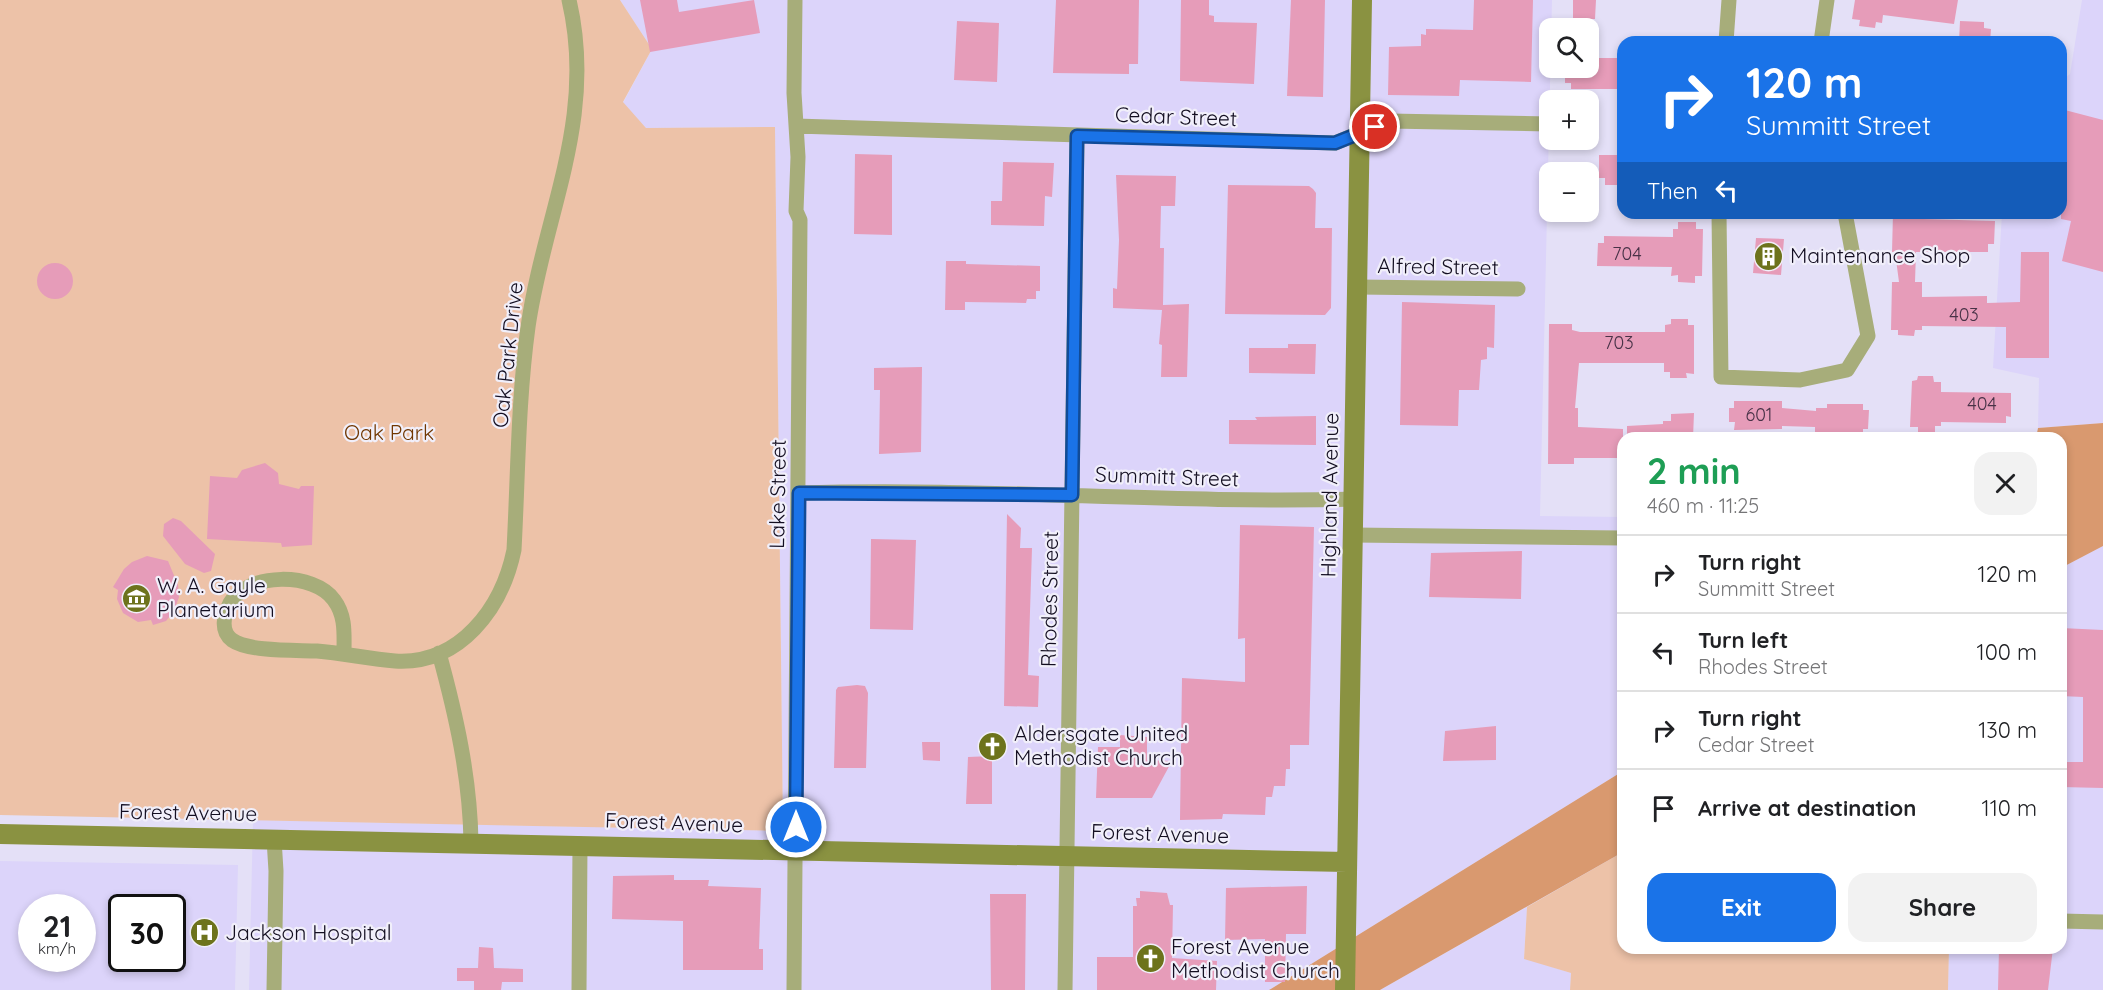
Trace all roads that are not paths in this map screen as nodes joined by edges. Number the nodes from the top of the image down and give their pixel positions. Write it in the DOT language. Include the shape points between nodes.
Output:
graph roads {
  1 [pos="569,0"];
  2 [pos="795,0"];
  3 [pos="1362,0"];
  4 [pos="1729,0"];
  5 [pos="1827,0"];
  6 [pos="1726,36"];
  7 [pos="1822,36"];
  8 [pos="1539,124"];
  9 [pos="796,126"];
  10 [pos="1360,133"];
  11 [pos="1077,136"];
  12 [pos="1719,219"];
  13 [pos="1846,219"];
  14 [pos="1358,287"];
  15 [pos="1518,289"];
  16 [pos="799,493"];
  17 [pos="1072,495"];
  18 [pos="1354,500"];
  19 [pos="1353,535"];
  20 [pos="1617,538"];
  21 [pos="344,652"];
  22 [pos="439,653"];
  23 [pos="0,834"];
  24 [pos="274,839"];
  25 [pos="471,842"];
  26 [pos="580,844"];
  27 [pos="796,850"];
  28 [pos="1067,856"];
  29 [pos="1347,862"];
  30 [pos="2067,921"];
  31 [pos="2103,922"];
  32 [pos="274,990"];
  33 [pos="579,990"];
  34 [pos="794,990"];
  35 [pos="1065,990"];
  36 [pos="1345,990"];
  1 -- 22 [label="street, Oak Park Drive" via="576,53 576,98 568,160 540,264 528,327 514,550 498,597 484,619 457,644"];
  2 -- 9 [label="street, Lake Street"];
  3 -- 10 [label="street, Highland Avenue"];
  4 -- 6 [label="street"];
  5 -- 7 [label="street"];
  8 -- 10 [label="street, Cedar Street" via="1396,121"];
  9 -- 11 [label="street, Cedar Street"];
  9 -- 16 [label="street, Lake Street" via="796,211 800,220"];
  10 -- 11 [label="street, Cedar Street" via="1335,143"];
  10 -- 14 [label="street, Highland Avenue"];
  11 -- 17 [label="street, Rhodes Street"];
  12 -- 13 [label="street" via="1721,377 1800,380 1847,370 1868,336"];
  14 -- 15 [label="street, Alfred Street"];
  14 -- 18 [label="street, Highland Avenue"];
  16 -- 17 [label="street, Summitt Street"];
  16 -- 27 [label="street, Lake Street"];
  17 -- 18 [label="street, Summitt Street"];
  17 -- 28 [label="street, Rhodes Street"];
  18 -- 19 [label="street, Highland Avenue"];
  19 -- 20 [label="street"];
  19 -- 29 [label="street, Highland Avenue"];
  21 -- 21 [label="street, Oak Park Drive" via="342,614 326,590 316,584 262,580 242,589 226,611 226,633 248,647"];
  21 -- 22 [label="street, Oak Park Drive" via="395,661"];
  22 -- 25 [label="street" via="457,721 470,807"];
  23 -- 24 [label="street, Forest Avenue"];
  24 -- 25 [label="street, Forest Avenue"];
  24 -- 32 [label="street"];
  25 -- 26 [label="street, Forest Avenue"];
  26 -- 27 [label="street, Forest Avenue"];
  26 -- 33 [label="street"];
  27 -- 28 [label="street, Forest Avenue"];
  27 -- 34 [label="street, Lake Street"];
  28 -- 29 [label="street, Forest Avenue"];
  28 -- 35 [label="street, Rhodes Street"];
  29 -- 36 [label="street, Highland Avenue"];
  30 -- 31 [label="street"];
}
